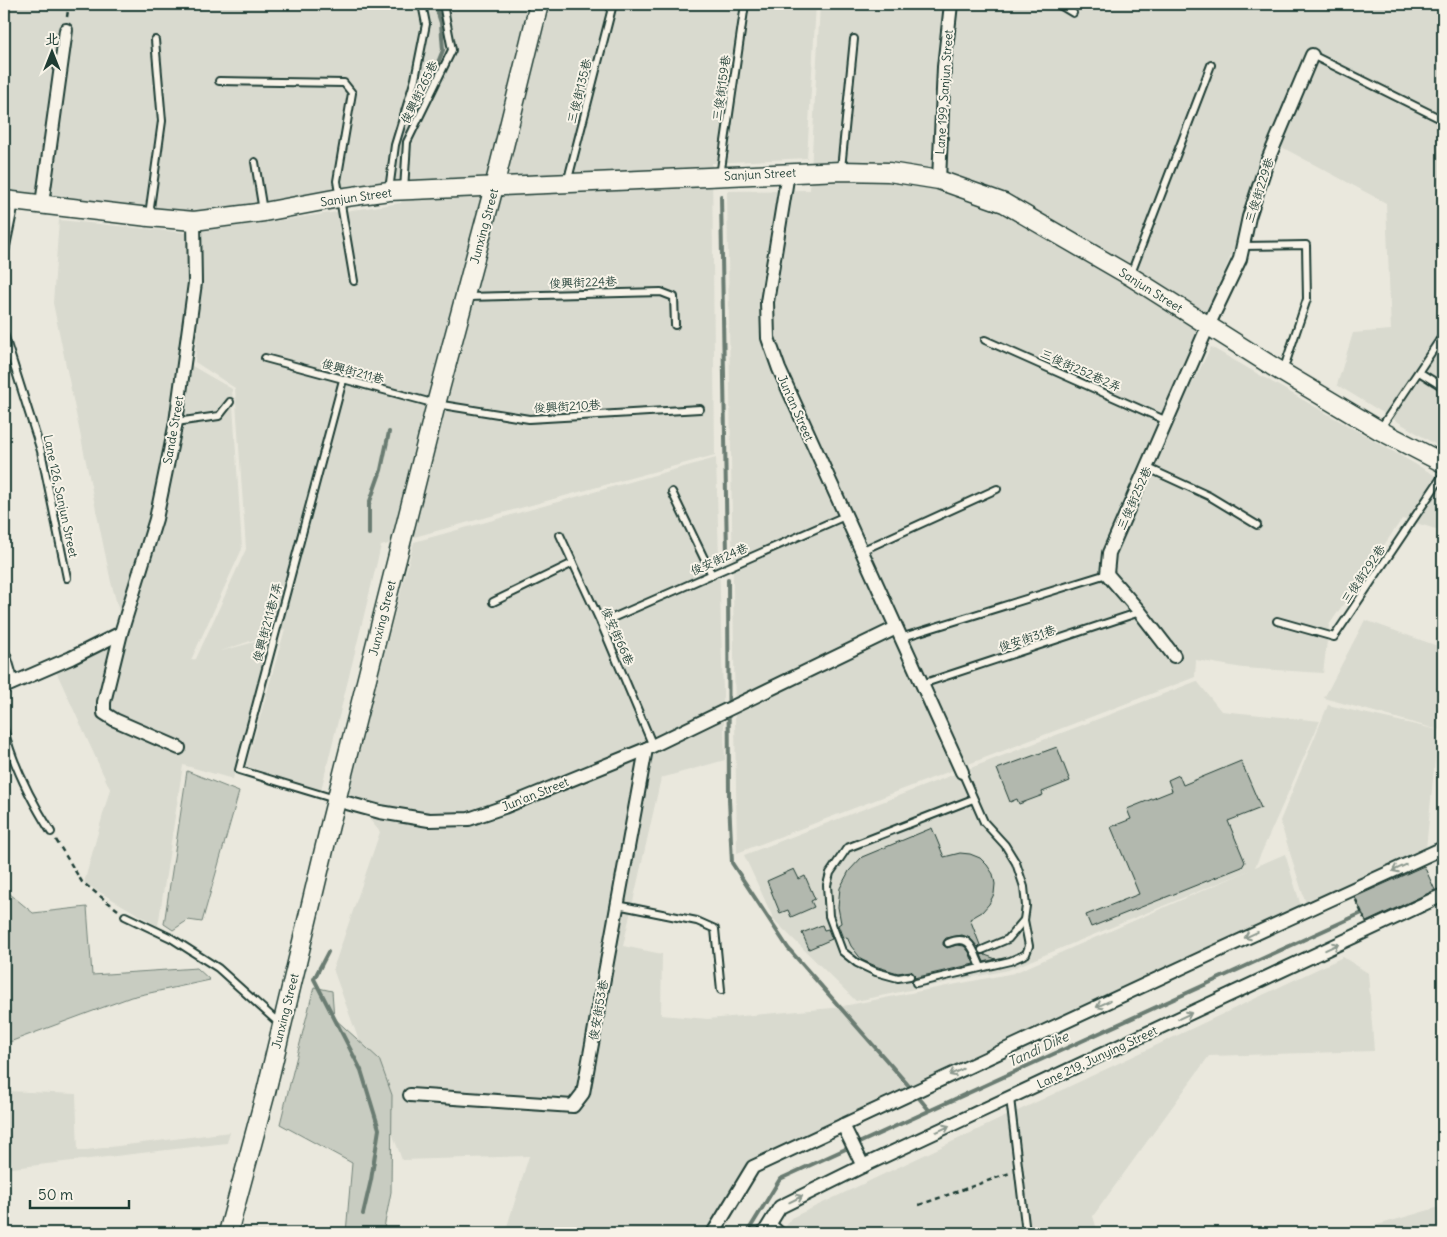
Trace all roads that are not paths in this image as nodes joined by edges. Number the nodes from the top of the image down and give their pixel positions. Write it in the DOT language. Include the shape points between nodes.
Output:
graph roads {
  1 [pos="422,4"];
  2 [pos="443,4"];
  3 [pos="539,4"];
  4 [pos="613,4"];
  5 [pos="745,4"];
  6 [pos="951,4"];
  7 [pos="1058,4"];
  8 [pos="1073,13"];
  9 [pos="66,30"];
  10 [pos="854,39"];
  11 [pos="155,40"];
  12 [pos="1312,55"];
  13 [pos="1211,65"];
  14 [pos="219,81"];
  15 [pos="1443,120"];
  16 [pos="255,162"];
  17 [pos="841,170"];
  18 [pos="788,173"];
  19 [pos="720,176"];
  20 [pos="939,180"];
  21 [pos="567,184"];
  22 [pos="494,187"];
  23 [pos="396,191"];
  24 [pos="340,198"];
  25 [pos="9,200"];
  26 [pos="42,204"];
  27 [pos="264,212"];
  28 [pos="148,217"];
  29 [pos="194,221"];
  30 [pos="1242,246"];
  31 [pos="4,256"];
  32 [pos="1130,276"];
  33 [pos="354,281"];
  34 [pos="465,297"];
  35 [pos="675,325"];
  36 [pos="1208,326"];
  37 [pos="4,334"];
  38 [pos="1443,335"];
  39 [pos="985,340"];
  40 [pos="265,358"];
  41 [pos="1282,372"];
  42 [pos="1419,372"];
  43 [pos="343,380"];
  44 [pos="1443,387"];
  45 [pos="230,402"];
  46 [pos="436,404"];
  47 [pos="700,409"];
  48 [pos="1168,421"];
  49 [pos="176,422"];
  50 [pos="1379,430"];
  51 [pos="1443,463"];
  52 [pos="1148,468"];
  53 [pos="1443,475"];
  54 [pos="997,489"];
  55 [pos="672,492"];
  56 [pos="845,516"];
  57 [pos="1257,525"];
  58 [pos="560,536"];
  59 [pos="861,551"];
  60 [pos="573,563"];
  61 [pos="1107,574"];
  62 [pos="712,575"];
  63 [pos="67,578"];
  64 [pos="493,602"];
  65 [pos="1140,612"];
  66 [pos="1277,621"];
  67 [pos="601,623"];
  68 [pos="120,633"];
  69 [pos="898,633"];
  70 [pos="4,656"];
  71 [pos="1174,656"];
  72 [pos="922,684"];
  73 [pos="8,685"];
  74 [pos="4,729"];
  75 [pos="180,748"];
  76 [pos="650,748"];
  77 [pos="6,749"];
  78 [pos="962,772"];
  79 [pos="973,799"];
  80 [pos="336,800"];
  81 [pos="51,832"];
  82 [pos="1443,848"];
  83 [pos="1443,895"];
  84 [pos="618,904"];
  85 [pos="125,916"];
  86 [pos="1024,920"];
  87 [pos="948,943"];
  88 [pos="982,950"];
  89 [pos="981,968"];
  90 [pos="910,976"];
  91 [pos="916,984"];
  92 [pos="721,990"];
  93 [pos="282,1026"];
  94 [pos="410,1096"];
  95 [pos="1010,1098"];
  96 [pos="843,1125"];
  97 [pos="863,1166"];
  98 [pos="767,1228"];
  99 [pos="228,1233"];
  100 [pos="713,1233"];
  101 [pos="783,1233"];
  102 [pos="1026,1233"];
  1 -- 23 [label="lane" via="426,24 415,79 395,145"];
  2 -- 23 [label="lane, 俊興街265巷" via="452,50 407,142"];
  3 -- 22 [label="street, Junxing Street"];
  4 -- 21 [label="lane, 三俊街135巷"];
  5 -- 19 [label="lane, 三俊街159巷"];
  6 -- 20 [label="street, Lane 199, Sanjun Street" via="944,67"];
  7 -- 8 [label="lane"];
  9 -- 26 [label="street"];
  10 -- 17 [label="lane"];
  11 -- 28 [label="lane" via="162,120"];
  12 -- 15 [label="lane"];
  12 -- 30 [label="street, 三俊街229巷" via="1267,162"];
  13 -- 32 [label="lane"];
  14 -- 24 [label="lane" via="344,83 352,93 337,181"];
  16 -- 27 [label="lane"];
  17 -- 18 [label="street, Sanjun Street"];
  17 -- 20 [label="street, Sanjun Street" via="889,172"];
  18 -- 19 [label="street, Sanjun Street"];
  18 -- 56 [label="street, Jun'an Street" via="768,302 768,338"];
  19 -- 21 [label="street, Sanjun Street"];
  20 -- 32 [label="street, Sanjun Street" via="1004,203"];
  21 -- 22 [label="street, Sanjun Street"];
  22 -- 23 [label="street, Sanjun Street"];
  22 -- 34 [label="street, Junxing Street"];
  23 -- 24 [label="street, Sanjun Street"];
  24 -- 27 [label="street, Sanjun Street"];
  24 -- 33 [label="lane"];
  25 -- 26 [label="street, Sanjun Street"];
  25 -- 31 [label="lane"];
  26 -- 28 [label="street, Sanjun Street"];
  27 -- 29 [label="street, Sanjun Street"];
  28 -- 29 [label="street, Sanjun Street"];
  29 -- 49 [label="street, Sande Street" via="195,282"];
  30 -- 36 [label="street, 三俊街229巷" via="1240,259"];
  30 -- 41 [label="lane" via="1306,245 1307,299"];
  32 -- 36 [label="street, Sanjun Street"];
  34 -- 35 [label="lane, 俊興街224巷" via="661,292 674,297"];
  34 -- 46 [label="street, Junxing Street"];
  36 -- 41 [label="street, Sanjun Street"];
  36 -- 48 [label="street, 三俊街252巷"];
  37 -- 63 [label="lane, Lane 126, Sanjun Street" via="41,451"];
  38 -- 42 [label="lane"];
  39 -- 48 [label="lane, 三俊街252巷2弄"];
  40 -- 43 [label="lane, 俊興街211巷"];
  41 -- 50 [label="street, Sanjun Street"];
  42 -- 44 [label="lane"];
  42 -- 50 [label="lane"];
  43 -- 46 [label="lane, 俊興街211巷"];
  43 -- 80 [label="lane, 俊興街211巷7弄" via="239,770"];
  45 -- 49 [label="lane" via="219,416"];
  46 -- 47 [label="lane, 俊興街210巷" via="529,419"];
  46 -- 80 [label="street, Junxing Street"];
  48 -- 52 [label="street, 三俊街252巷"];
  49 -- 68 [label="street, Sande Street" via="156,519"];
  50 -- 51 [label="street, Sanjun Street"];
  52 -- 57 [label="lane" via="1210,496"];
  52 -- 61 [label="street, 三俊街252巷" via="1109,553"];
  53 -- 66 [label="lane, 三俊街292巷" via="1334,637"];
  54 -- 59 [label="lane"];
  55 -- 62 [label="lane"];
  56 -- 59 [label="street, Jun'an Street"];
  56 -- 62 [label="lane, 俊安街24巷"];
  58 -- 60 [label="lane, 俊安街66巷"];
  59 -- 69 [label="street, Jun'an Street"];
  60 -- 64 [label="lane"];
  60 -- 67 [label="lane, 俊安街66巷"];
  61 -- 65 [label="street"];
  61 -- 69 [label="lane"];
  62 -- 67 [label="lane, 俊安街24巷"];
  65 -- 71 [label="street"];
  65 -- 72 [label="lane, 俊安街31巷"];
  67 -- 76 [label="lane, 俊安街66巷"];
  68 -- 73 [label="street"];
  68 -- 75 [label="street, Sande Street" via="104,713"];
  69 -- 72 [label="street, Jun'an Street"];
  69 -- 76 [label="street, Jun'an Street"];
  70 -- 73 [label="street"];
  72 -- 78 [label="street, Jun'an Street"];
  74 -- 77 [label="lane"];
  76 -- 80 [label="street, Jun'an Street" via="469,819 429,820"];
  76 -- 84 [label="street, 俊安街53巷"];
  77 -- 81 [label="lane"];
  78 -- 79 [label="lane"];
  79 -- 86 [label="lane" via="984,822 1016,863 1024,888"];
  79 -- 90 [label="lane" via="847,848 830,873 827,885 829,916 842,951 876,972 898,978"];
  80 -- 93 [label="street, Junxing Street"];
  82 -- 96 [label="street, one-way"];
  95 -- 83 [label="street, Lane 219, Junying Street, one-way"];
  84 -- 92 [label="lane" via="696,921 715,929"];
  84 -- 94 [label="street, 俊安街53巷" via="583,1093 573,1106"];
  85 -- 93 [label="lane" via="171,938 218,968"];
  86 -- 88 [label="lane" via="1008,939"];
  86 -- 89 [label="lane" via="1029,946 1026,954"];
  87 -- 89 [label="lane" via="956,939 970,944"];
  89 -- 91 [label="lane"];
  93 -- 99 [label="street, Junxing Street"];
  97 -- 95 [label="street, Lane 219, Junying Street, one-way"];
  95 -- 102 [label="lane"];
  96 -- 97 [label="street"];
  96 -- 100 [label="street" via="753,1167"];
  98 -- 97 [label="street, Lane 219, Junying Street, one-way" via="780,1207"];
  98 -- 101 [label="lane"];
}
